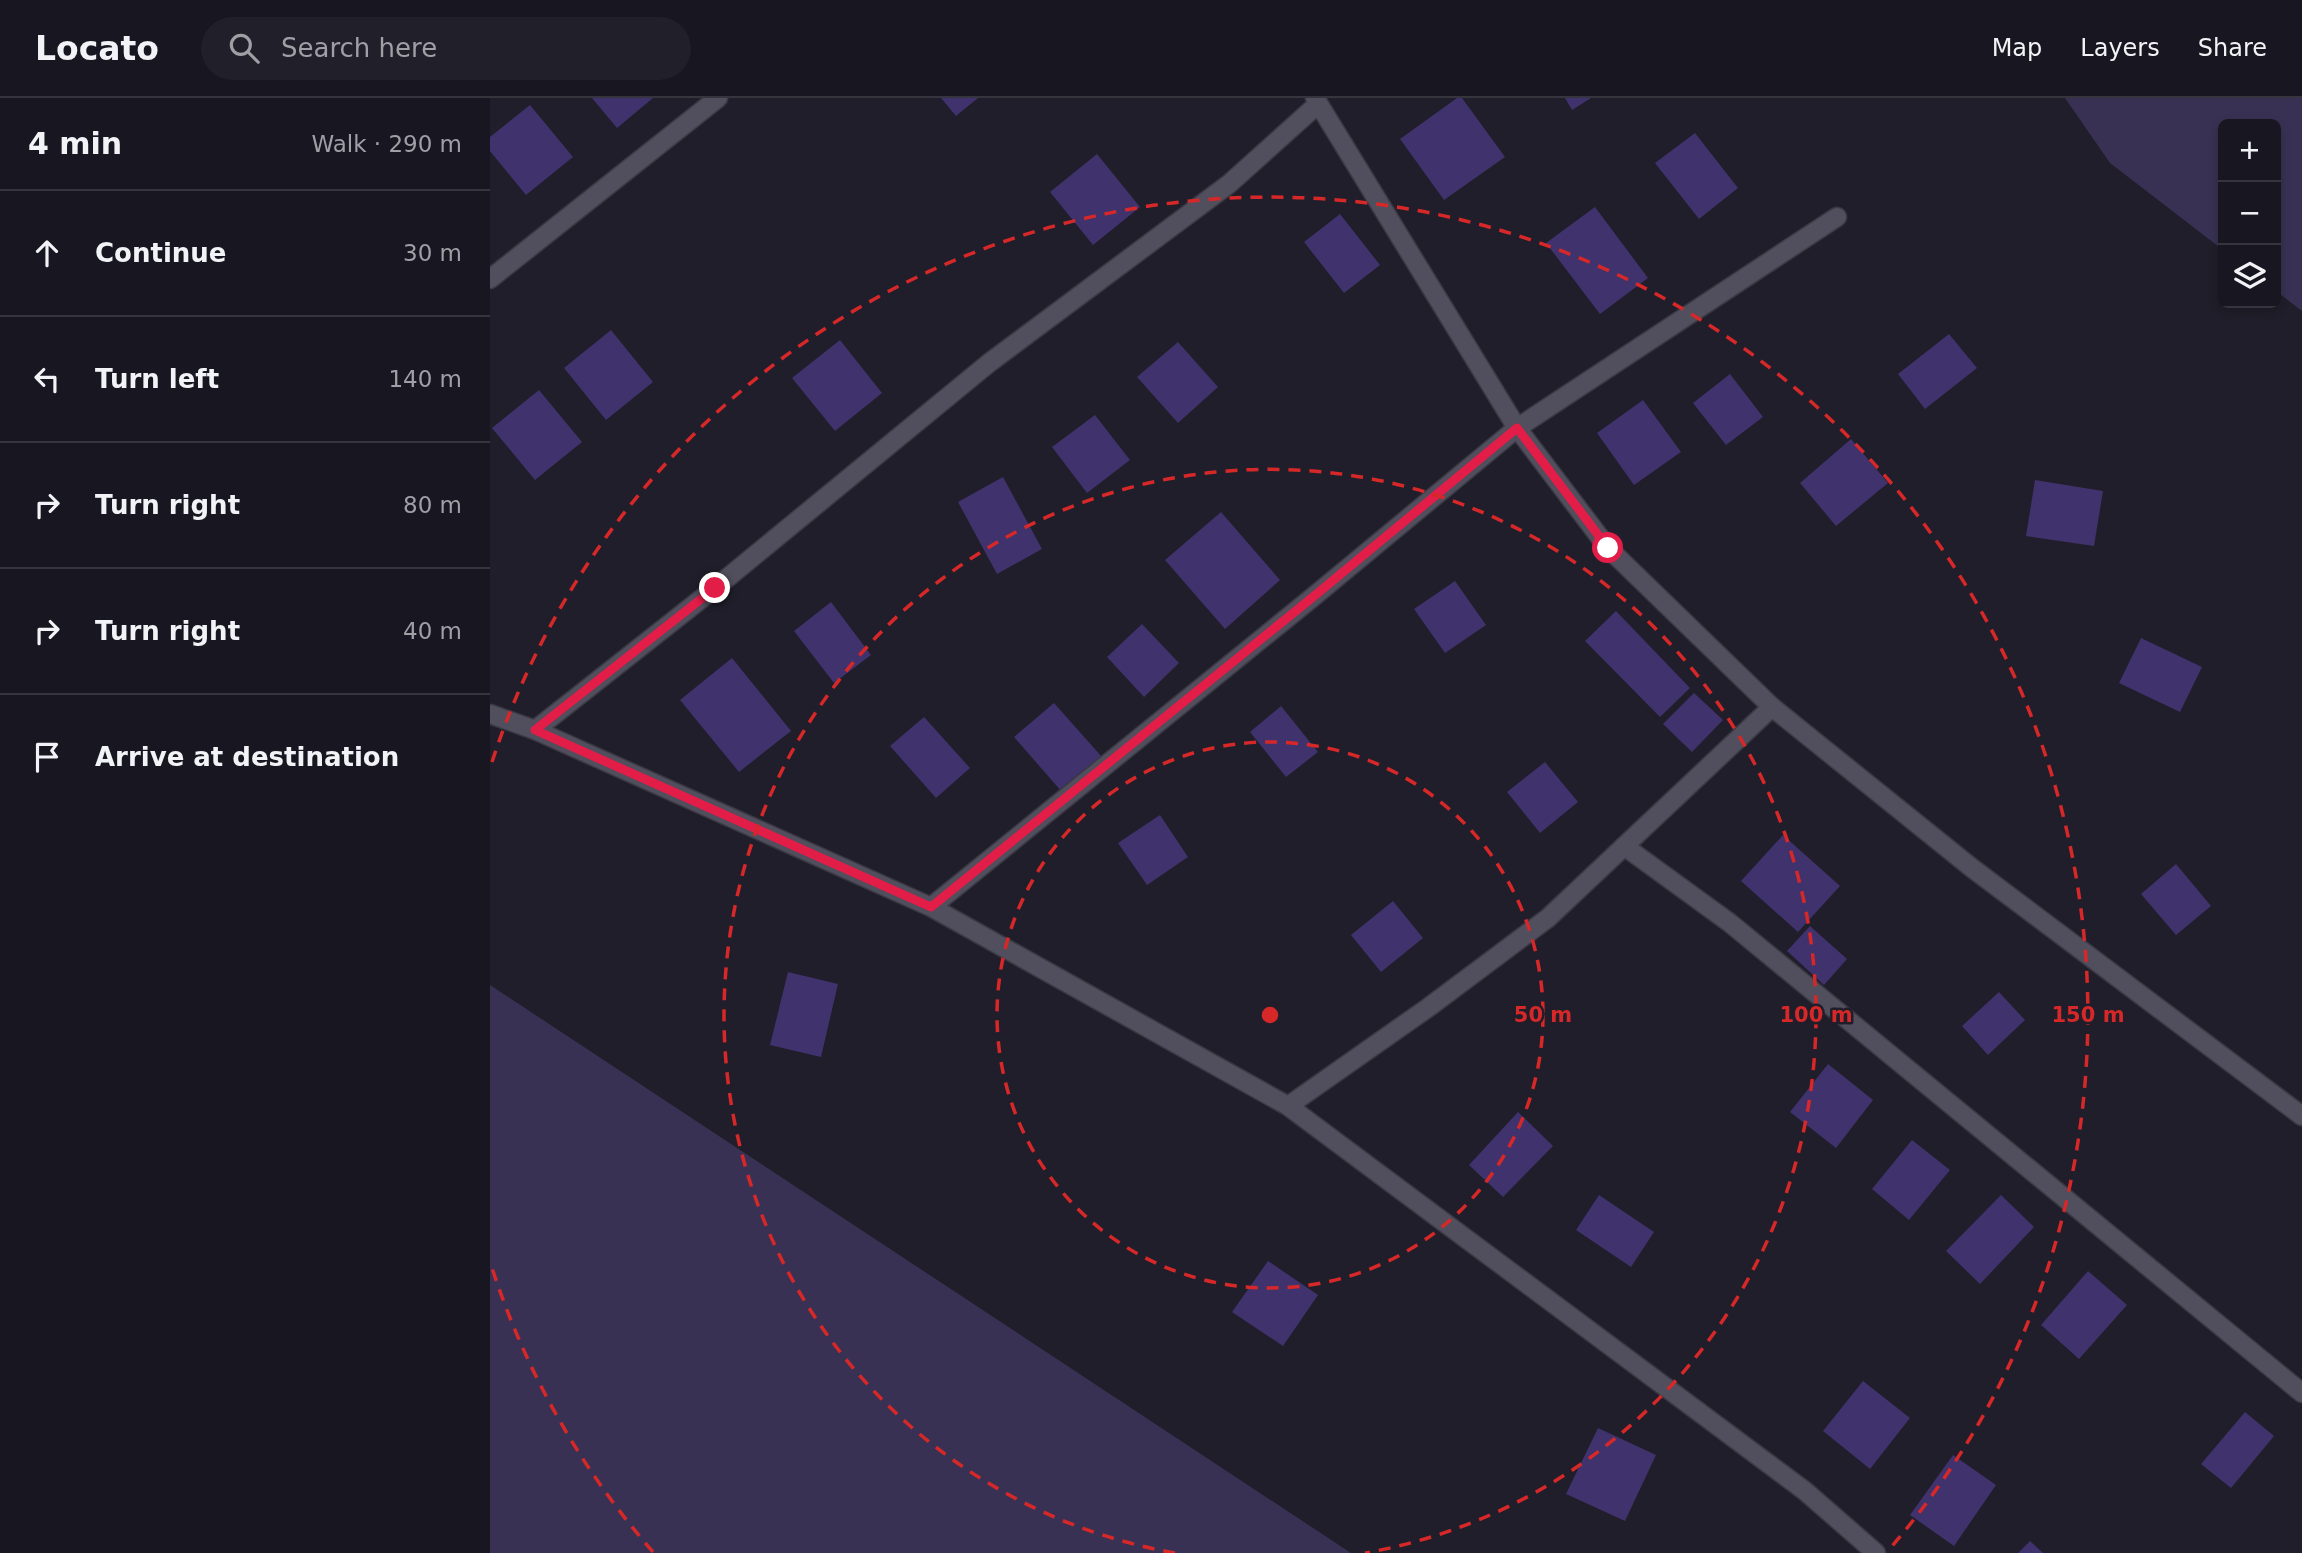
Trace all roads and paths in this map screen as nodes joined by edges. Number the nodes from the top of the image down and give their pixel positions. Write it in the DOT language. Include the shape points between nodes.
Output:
graph roads {
  1 [pos="718,98"];
  2 [pos="1317,101"];
  3 [pos="1837,217"];
  4 [pos="490,279"];
  5 [pos="1517,428"];
  6 [pos="1772,707"];
  7 [pos="490,714"];
  8 [pos="535,730"];
  9 [pos="1624,846"];
  10 [pos="931,907"];
  11 [pos="1288,1106"];
  12 [pos="2302,1116"];
  13 [pos="2302,1393"];
  14 [pos="1876,1553"];
  1 -- 4 [label="street"];
  2 -- 5 [label="street"];
  2 -- 8 [label="street" via="1229,184 989,363"];
  3 -- 5 [label="street"];
  5 -- 6 [label="street" via="1608,548"];
  5 -- 10 [label="street"];
  6 -- 9 [label="street"];
  6 -- 12 [label="street" via="1972,868"];
  7 -- 8 [label="street"];
  8 -- 10 [label="street"];
  9 -- 11 [label="street" via="1548,918"];
  9 -- 13 [label="street" via="1730,923"];
  10 -- 11 [label="street"];
  11 -- 14 [label="street" via="1805,1491"];
}
